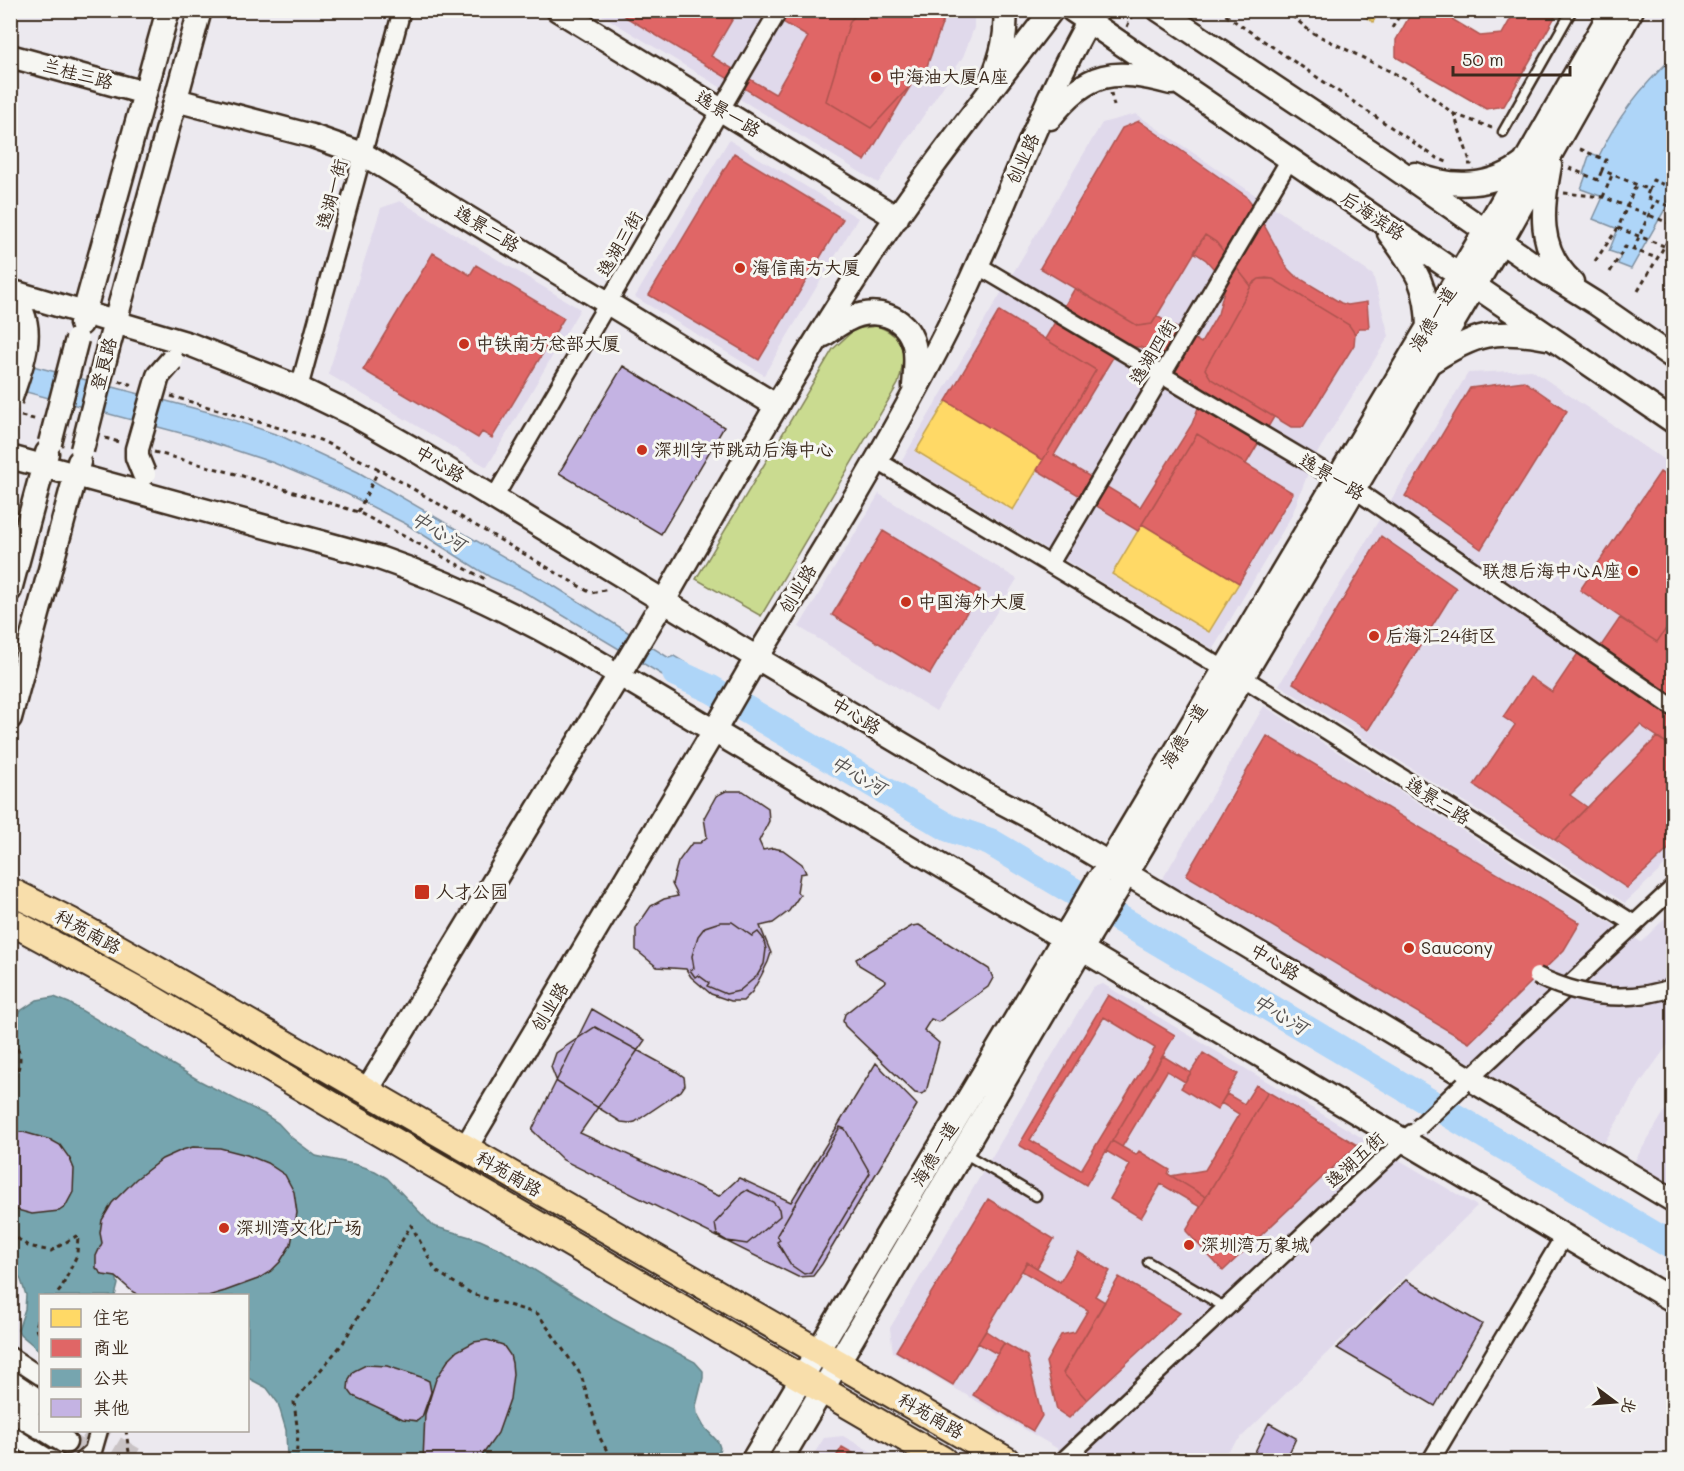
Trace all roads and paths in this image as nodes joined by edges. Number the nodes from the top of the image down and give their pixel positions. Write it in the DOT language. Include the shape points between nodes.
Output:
graph roads {
  1 [pos="168,10"];
  2 [pos="200,10"];
  3 [pos="402,10"];
  4 [pos="558,10"];
  5 [pos="779,10"];
  6 [pos="1005,10"];
  7 [pos="1052,10"];
  8 [pos="1159,10"];
  9 [pos="1177,10"];
  10 [pos="1218,10"];
  11 [pos="1285,10"];
  12 [pos="1402,10"];
  13 [pos="1468,10"];
  14 [pos="1482,10"];
  15 [pos="1572,10"];
  16 [pos="1612,10"];
  17 [pos="1632,10"];
  18 [pos="1085,14"];
  19 [pos="1392,28"];
  20 [pos="1197,37"];
  21 [pos="10,56"];
  22 [pos="1186,88"];
  23 [pos="145,93"];
  24 [pos="176,100"];
  25 [pos="980,105"];
  26 [pos="721,110"];
  27 [pos="1454,114"];
  28 [pos="1503,132"];
  29 [pos="1560,137"];
  30 [pos="1580,149"];
  31 [pos="363,154"];
  32 [pos="1024,157"];
  33 [pos="1290,159"];
  34 [pos="1385,161"];
  35 [pos="1526,161"];
  36 [pos="1452,164"];
  37 [pos="1462,164"];
  38 [pos="1569,168"];
  39 [pos="1602,170"];
  40 [pos="1612,175"];
  41 [pos="1636,185"];
  42 [pos="1674,189"];
  43 [pos="1649,190"];
  44 [pos="1559,193"];
  45 [pos="1603,197"];
  46 [pos="1655,201"];
  47 [pos="1627,206"];
  48 [pos="1674,208"];
  49 [pos="1649,215"];
  50 [pos="897,218"];
  51 [pos="1379,219"];
  52 [pos="1674,227"];
  53 [pos="1618,228"];
  54 [pos="1493,236"];
  55 [pos="1639,237"];
  56 [pos="1664,246"];
  57 [pos="1633,250"];
  58 [pos="1657,258"];
  59 [pos="1595,261"];
  60 [pos="977,265"];
  61 [pos="1610,272"];
  62 [pos="1467,280"];
  63 [pos="10,291"];
  64 [pos="1638,291"];
  65 [pos="608,303"];
  66 [pos="1595,303"];
  67 [pos="17,308"];
  68 [pos="85,312"];
  69 [pos="116,321"];
  70 [pos="1428,328"];
  71 [pos="816,340"];
  72 [pos="1555,340"];
  73 [pos="1674,358"];
  74 [pos="243,365"];
  75 [pos="1162,375"];
  76 [pos="109,378"];
  77 [pos="1415,386"];
  78 [pos="142,388"];
  79 [pos="299,388"];
  80 [pos="164,394"];
  81 [pos="913,394"];
  82 [pos="10,400"];
  83 [pos="777,406"];
  84 [pos="1674,422"];
  85 [pos="10,457"];
  86 [pos="876,460"];
  87 [pos="44,466"];
  88 [pos="379,469"];
  89 [pos="75,474"];
  90 [pos="1346,484"];
  91 [pos="494,498"];
  92 [pos="211,512"];
  93 [pos="358,512"];
  94 [pos="1050,564"];
  95 [pos="635,584"];
  96 [pos="10,590"];
  97 [pos="659,608"];
  98 [pos="754,663"];
  99 [pos="621,671"];
  100 [pos="1233,673"];
  101 [pos="1674,708"];
  102 [pos="10,718"];
  103 [pos="717,726"];
  104 [pos="1113,876"];
  105 [pos="1674,887"];
  106 [pos="10,891"];
  107 [pos="10,921"];
  108 [pos="1634,924"];
  109 [pos="1076,937"];
  110 [pos="1537,976"];
  111 [pos="1674,987"];
  112 [pos="10,1044"];
  113 [pos="1467,1081"];
  114 [pos="10,1086"];
  115 [pos="366,1092"];
  116 [pos="1412,1133"];
  117 [pos="465,1149"];
  118 [pos="962,1151"];
  119 [pos="1036,1196"];
  120 [pos="1674,1200"];
  121 [pos="10,1233"];
  122 [pos="1564,1236"];
  123 [pos="1148,1262"];
  124 [pos="57,1294"];
  125 [pos="1674,1301"];
  126 [pos="1226,1308"];
  127 [pos="39,1314"];
  128 [pos="39,1336"];
  129 [pos="10,1356"];
  130 [pos="828,1356"];
  131 [pos="39,1376"];
  132 [pos="10,1382"];
  133 [pos="812,1384"];
  134 [pos="39,1401"];
  135 [pos="10,1409"];
  136 [pos="39,1426"];
  137 [pos="47,1432"];
  138 [pos="99,1432"];
  139 [pos="126,1432"];
  140 [pos="10,1434"];
  141 [pos="60,1451"];
  142 [pos="998,1458"];
  143 [pos="83,1461"];
  144 [pos="130,1461"];
  145 [pos="296,1461"];
  146 [pos="612,1461"];
  147 [pos="753,1461"];
  148 [pos="782,1461"];
  149 [pos="943,1461"];
  150 [pos="1064,1461"];
  151 [pos="1431,1461"];
  1 -- 23 [label="main road, 登良路"];
  2 -- 24 [label="main road, 登良路"];
  3 -- 31 [label="street, 逸湖一街"];
  4 -- 26 [label="main road, 逸景一路"];
  5 -- 26 [label="street, 逸湖三街"];
  6 -- 25 [label="main road" via="1002,52"];
  7 -- 25 [label="main road"];
  8 -- 20 [label="main road"];
  9 -- 20 [label="main road"];
  10 -- 36 [label="path" via="1435,157"];
  11 -- 27 [label="path" via="1311,32 1412,82"];
  12 -- 19 [label="path"];
  13 -- 14 [label="path" via="1478,16"];
  15 -- 28 [label="lane"];
  16 -- 35 [label="main road, 海德一道"];
  17 -- 29 [label="main road, 海德一道"];
  18 -- 22 [label="main road, 后海滨路"];
  18 -- 32 [label="main road, 创业路"];
  20 -- 34 [label="main road"];
  21 -- 23 [label="main road, 兰桂三路"];
  22 -- 32 [label="main road" via="1125,74 1103,75 1065,100"];
  22 -- 33 [label="main road, 后海滨路"];
  23 -- 68 [label="main road, 登良路"];
  24 -- 31 [label="main road, 逸景二路" via="312,136"];
  24 -- 69 [label="main road, 登良路"];
  25 -- 50 [label="main road"];
  26 -- 50 [label="main road, 逸景一路"];
  26 -- 65 [label="street, 逸湖三街"];
  27 -- 28 [label="path"];
  27 -- 37 [label="path" via="1471,164"];
  29 -- 54 [label="main road, 海德一道"];
  29 -- 66 [label="main road" via="1546,191 1544,236 1559,270"];
  30 -- 39 [label="path" via="1606,160"];
  31 -- 65 [label="main road, 逸景二路"];
  31 -- 79 [label="street, 逸湖一街"];
  32 -- 60 [label="main road, 创业路"];
  33 -- 51 [label="main road, 后海滨路"];
  33 -- 75 [label="street, 逸湖四街"];
  34 -- 35 [label="main road" via="1432,181 1476,184 1516,169"];
  34 -- 54 [label="main road"];
  35 -- 54 [label="main road, 海德一道"];
  38 -- 39 [label="path" via="1598,180"];
  39 -- 40 [label="path"];
  40 -- 41 [label="path"];
  40 -- 45 [label="path"];
  41 -- 43 [label="path"];
  41 -- 47 [label="path"];
  42 -- 43 [label="path" via="1653,180"];
  43 -- 46 [label="path" via="1646,197"];
  44 -- 45 [label="path"];
  45 -- 47 [label="path"];
  46 -- 48 [label="path"];
  46 -- 49 [label="path"];
  47 -- 49 [label="path"];
  47 -- 53 [label="path"];
  49 -- 52 [label="path"];
  49 -- 55 [label="path"];
  50 -- 71 [label="main road"];
  51 -- 62 [label="main road, 后海滨路"];
  51 -- 70 [label="main road" via="1419,278 1428,305"];
  52 -- 56 [label="path"];
  53 -- 55 [label="path"];
  53 -- 59 [label="path"];
  54 -- 62 [label="main road, 海德一道"];
  54 -- 66 [label="main road"];
  55 -- 56 [label="path"];
  55 -- 57 [label="path"];
  56 -- 58 [label="path"];
  57 -- 58 [label="path"];
  57 -- 61 [label="path" via="1625,247"];
  58 -- 64 [label="path"];
  60 -- 75 [label="street, 逸景一路"];
  60 -- 81 [label="main road, 创业路"];
  62 -- 70 [label="main road, 海德一道"];
  62 -- 72 [label="main road, 后海滨路"];
  62 -- 77 [label="main road, 海德一道"];
  63 -- 68 [label="main road, 中心路"];
  65 -- 83 [label="main road, 逸景二路"];
  65 -- 91 [label="street, 逸湖三街"];
  66 -- 73 [label="main road"];
  67 -- 82 [label="main road, bridge" via="28,331"];
  68 -- 69 [label="main road, 中心路"];
  68 -- 87 [label="main road, 登良路, bridge"];
  69 -- 74 [label="main road, 中心路"];
  69 -- 89 [label="main road, 登良路, bridge"];
  70 -- 77 [label="main road"];
  70 -- 90 [label="main road, 海德一道"];
  71 -- 81 [label="main road" via="863,314 878,312 891,316 910,334 914,347"];
  71 -- 83 [label="main road"];
  72 -- 77 [label="main road" via="1528,334 1485,334 1431,363"];
  72 -- 84 [label="main road, 后海滨路"];
  74 -- 79 [label="main road, 中心路"];
  74 -- 92 [label="main road, bridge" via="192,353 172,360 158,376 137,449 144,474 151,482"];
  75 -- 90 [label="street, 逸景一路"];
  75 -- 94 [label="street, 逸湖四街"];
  76 -- 78 [label="path"];
  77 -- 90 [label="main road, 海德一道"];
  79 -- 91 [label="main road, 中心路" via="386,432"];
  80 -- 88 [label="path" via="320,440"];
  81 -- 86 [label="main road, 创业路"];
  83 -- 97 [label="main road"];
  85 -- 87 [label="main road"];
  86 -- 94 [label="street, 逸景二路"];
  86 -- 98 [label="main road, 创业路"];
  87 -- 89 [label="main road"];
  87 -- 96 [label="main road, 登良路"];
  88 -- 93 [label="path"];
  88 -- 95 [label="path" via="591,593"];
  89 -- 92 [label="main road"];
  89 -- 102 [label="main road, 登良路"];
  90 -- 100 [label="main road, 海德一道"];
  90 -- 101 [label="street, 逸景一路"];
  91 -- 95 [label="main road, 中心路"];
  92 -- 99 [label="main road" via="379,558 429,576"];
  94 -- 100 [label="street, 逸景二路"];
  95 -- 97 [label="main road, 中心路"];
  97 -- 98 [label="main road, 中心路"];
  97 -- 99 [label="main road, bridge"];
  98 -- 103 [label="main road, 创业路, bridge"];
  98 -- 104 [label="main road, 中心路" via="988,795"];
  99 -- 103 [label="main road"];
  99 -- 115 [label="main road"];
  100 -- 104 [label="main road, 海德一道"];
  100 -- 108 [label="street, 逸景二路"];
  103 -- 109 [label="main road"];
  103 -- 117 [label="main road, 创业路"];
  104 -- 109 [label="main road, 海德一道, bridge"];
  104 -- 113 [label="main road, 中心路"];
  105 -- 108 [label="street, 逸湖五街"];
  106 -- 115 [label="main road, 科苑南路" via="72,922"];
  107 -- 133 [label="main road, 科苑南路" via="139,991"];
  108 -- 113 [label="street, 逸湖五街"];
  109 -- 116 [label="main road"];
  109 -- 118 [label="main road, 海德一道"];
  109 -- 130 [label="main road, 海德一道"];
  110 -- 111 [label="street, bridge" via="1571,990 1606,997 1647,995"];
  112 -- 114 [label="path" via="16,1046 21,1058"];
  113 -- 116 [label="street, 逸湖五街, bridge"];
  113 -- 120 [label="main road, 中心路"];
  115 -- 117 [label="main road, 科苑南路"];
  116 -- 122 [label="main road"];
  116 -- 126 [label="street, 逸湖五街"];
  117 -- 130 [label="main road, 科苑南路"];
  118 -- 119 [label="lane"];
  118 -- 130 [label="main road, 海德一道"];
  121 -- 124 [label="path" via="28,1246 51,1251 78,1235 77,1255"];
  122 -- 125 [label="main road"];
  122 -- 151 [label="street"];
  123 -- 126 [label="lane"];
  126 -- 150 [label="street, 逸湖五街"];
  127 -- 128 [label="path" via="34,1327"];
  129 -- 131 [label="street"];
  130 -- 133 [label="main road, 海德一道"];
  130 -- 142 [label="main road, 科苑南路"];
  132 -- 134 [label="main road"];
  133 -- 147 [label="main road, 海德一道"];
  133 -- 148 [label="main road, 海德一道"];
  133 -- 149 [label="main road, 科苑南路"];
  135 -- 136 [label="main road"];
  137 -- 141 [label="main road"];
  138 -- 143 [label="street" via="93,1451"];
  139 -- 144 [label="path"];
  140 -- 141 [label="street"];
  145 -- 146 [label="path" via="294,1402 343,1343 411,1225 436,1271 472,1294 538,1314 581,1375 600,1438"];
}
